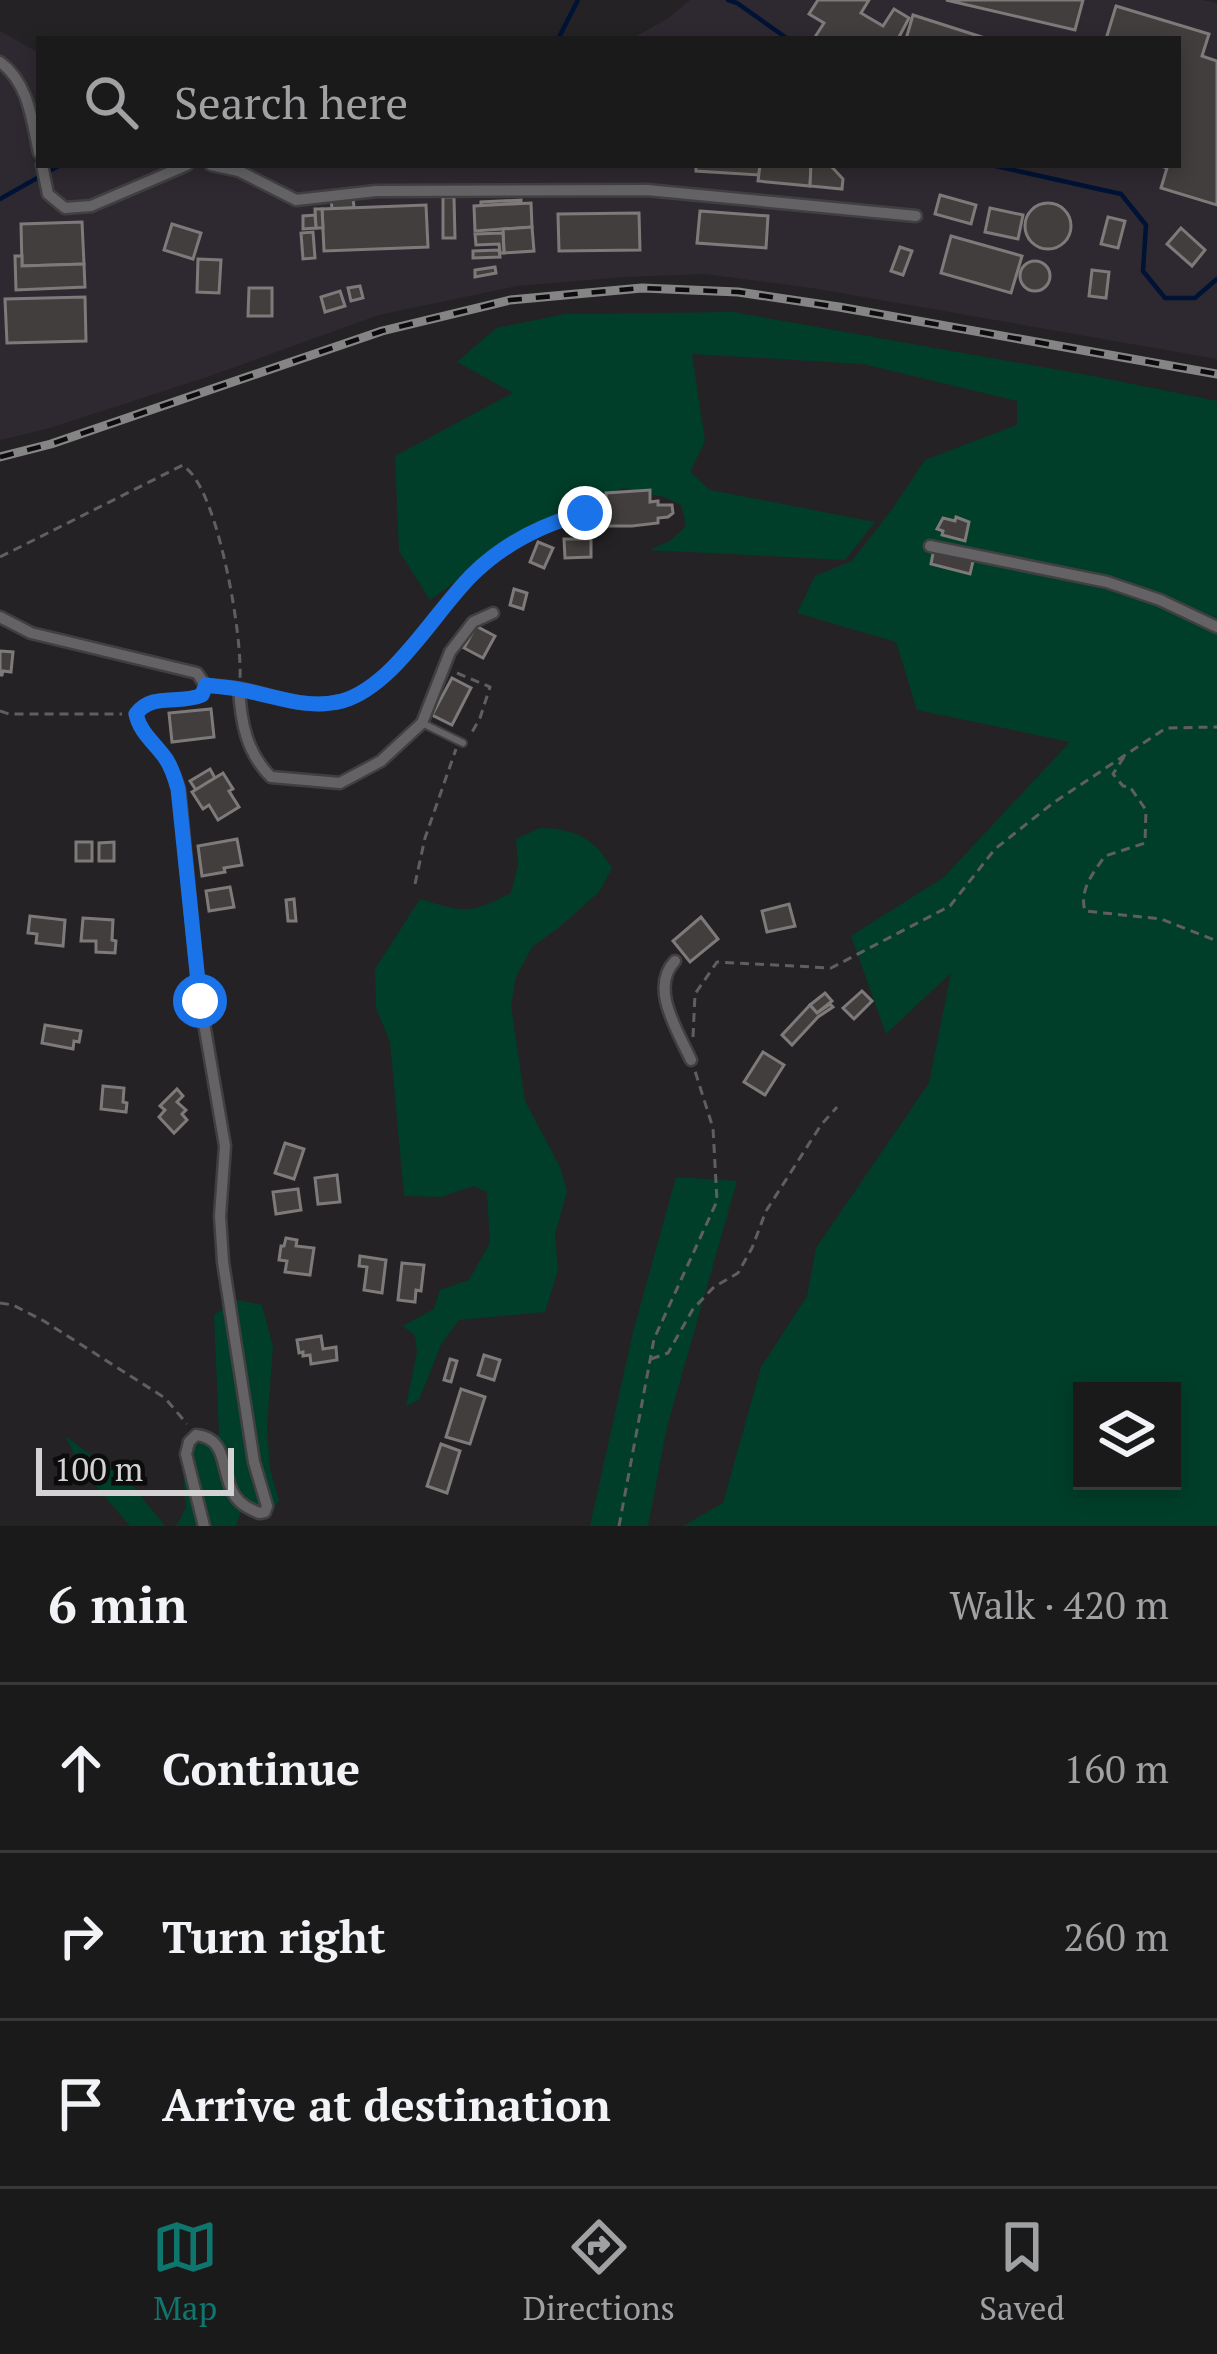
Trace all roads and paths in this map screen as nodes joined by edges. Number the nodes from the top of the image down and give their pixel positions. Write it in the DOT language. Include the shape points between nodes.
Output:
graph roads {
  1 [pos="0,62"];
  2 [pos="36,141"];
  3 [pos="43,168"];
  4 [pos="180,168"];
  5 [pos="225,168"];
  6 [pos="916,216"];
  7 [pos="585,513"];
  8 [pos="930,546"];
  9 [pos="0,557"];
  10 [pos="494,613"];
  11 [pos="0,617"];
  12 [pos="1217,627"];
  13 [pos="444,667"];
  14 [pos="206,685"];
  15 [pos="239,689"];
  16 [pos="0,711"];
  17 [pos="136,714"];
  18 [pos="422,723"];
  19 [pos="1217,727"];
  20 [pos="463,743"];
  21 [pos="1124,755"];
  22 [pos="415,884"];
  23 [pos="1217,941"];
  24 [pos="675,961"];
  25 [pos="692,1060"];
  26 [pos="838,1107"];
  27 [pos="0,1303"];
  28 [pos="650,1359"];
  29 [pos="196,1435"];
  30 [pos="204,1526"];
  31 [pos="619,1526"];
  1 -- 2 [label="street" via="23,88"];
  3 -- 4 [label="street" via="47,194 65,208 91,206"];
  5 -- 6 [label="street" via="296,200 376,190 647,190"];
  7 -- 15 [label="street" via="509,544 387,675 345,700 308,705"];
  8 -- 12 [label="street" via="1108,581"];
  9 -- 15 [label="path" via="183,465 214,521 238,620"];
  10 -- 13 [label="street" via="473,622"];
  11 -- 14 [label="street" via="31,633 197,673"];
  13 -- 18 [label="street"];
  13 -- 20 [label="path" via="490,687"];
  14 -- 15 [label="street"];
  14 -- 17 [label="street" via="189,701 159,700"];
  15 -- 18 [label="street" via="241,724 271,777 340,783"];
  16 -- 17 [label="path"];
  17 -- 29 [label="street" via="178,789 225,1146 224,1262 266,1512 236,1498 215,1442"];
  18 -- 20 [label="lane"];
  19 -- 21 [label="path" via="1166,728"];
  20 -- 22 [label="path" via="453,753"];
  21 -- 23 [label="path" via="1113,774 1146,810 1145,843 1105,856 1084,890 1085,911 1161,919"];
  21 -- 25 [label="path" via="995,850 950,905 831,968 717,962 695,994"];
  24 -- 25 [label="street" via="664,986"];
  25 -- 28 [label="path" via="713,1128 717,1202"];
  26 -- 28 [label="path" via="766,1211 737,1273 693,1310 668,1354"];
  27 -- 29 [label="path" via="44,1321 165,1398"];
  28 -- 31 [label="path"];
  29 -- 30 [label="street" via="186,1454"];
}
